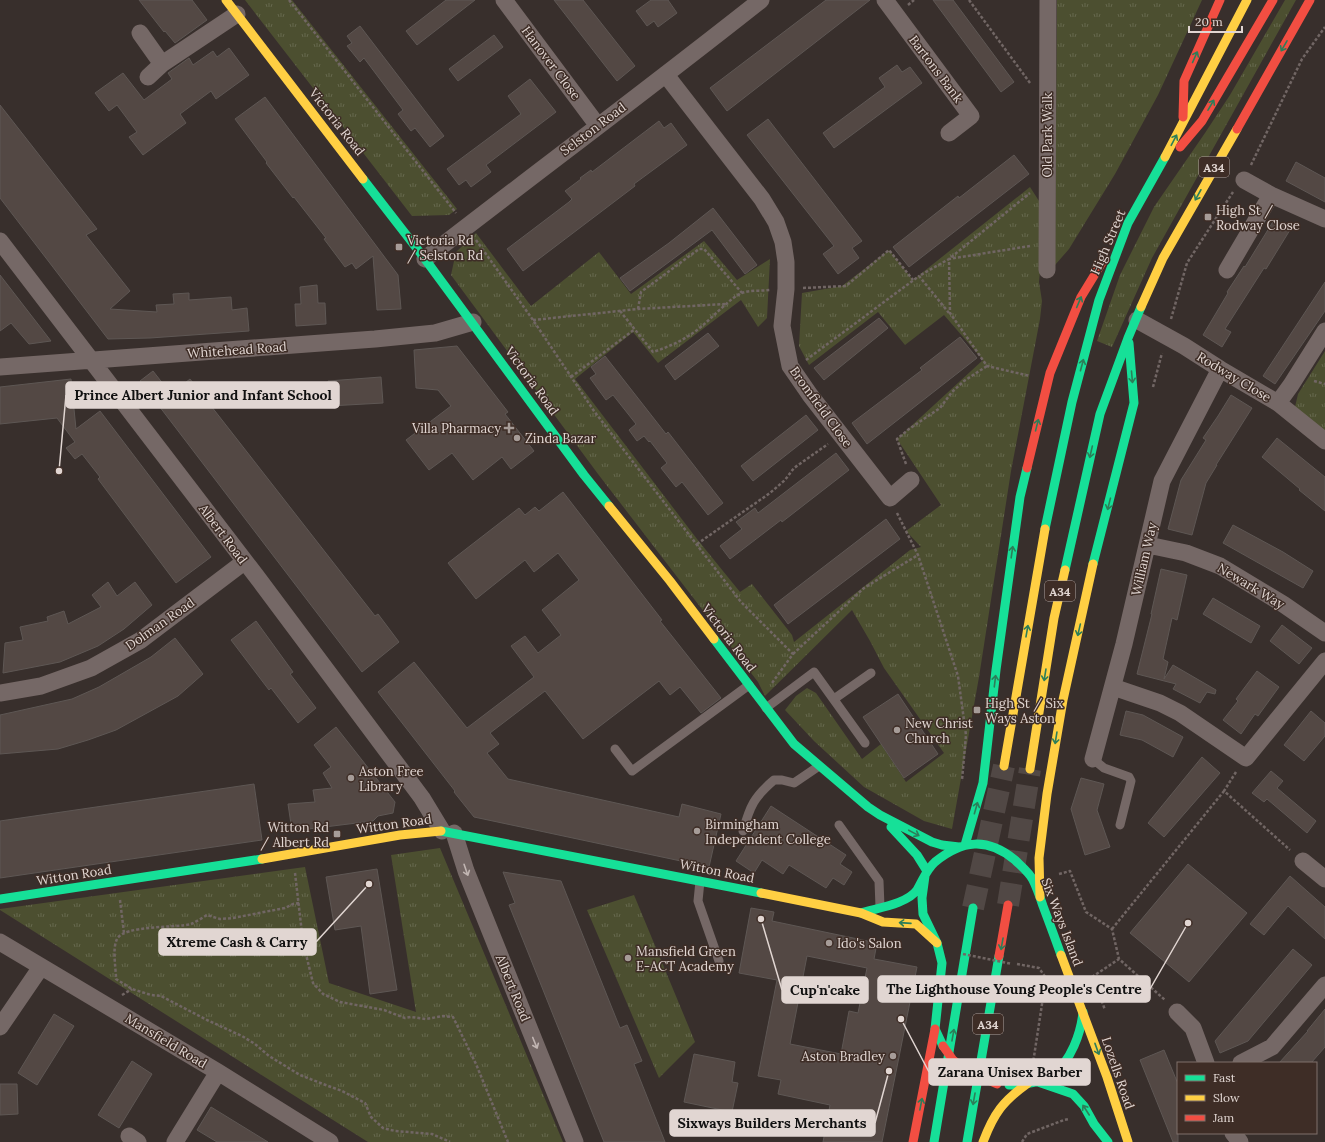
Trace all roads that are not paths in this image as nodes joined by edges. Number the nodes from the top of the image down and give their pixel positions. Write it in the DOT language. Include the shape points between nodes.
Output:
graph roads {
  1 [pos="226,0"];
  2 [pos="504,0"];
  3 [pos="761,0"];
  4 [pos="885,0"];
  5 [pos="1048,0"];
  6 [pos="1220,0"];
  7 [pos="1248,0"];
  8 [pos="1273,0"];
  9 [pos="1310,0"];
  10 [pos="237,14"];
  11 [pos="140,33"];
  12 [pos="162,64"];
  13 [pos="666,75"];
  14 [pos="148,77"];
  15 [pos="1183,122"];
  16 [pos="598,126"];
  17 [pos="949,133"];
  18 [pos="1153,180"];
  19 [pos="1244,180"];
  20 [pos="1271,195"];
  21 [pos="1325,219"];
  22 [pos="1128,223"];
  23 [pos="0,241"];
  24 [pos="425,258"];
  25 [pos="1047,270"];
  26 [pos="1227,270"];
  27 [pos="1137,320"];
  28 [pos="473,322"];
  29 [pos="1325,331"];
  30 [pos="1128,338"];
  31 [pos="92,361"];
  32 [pos="0,367"];
  33 [pos="1220,369"];
  34 [pos="1278,404"];
  35 [pos="1325,441"];
  36 [pos="911,480"];
  37 [pos="1148,545"];
  38 [pos="244,562"];
  39 [pos="1325,633"];
  40 [pos="1325,661"];
  41 [pos="871,673"];
  42 [pos="749,685"];
  43 [pos="1113,687"];
  44 [pos="0,693"];
  45 [pos="834,699"];
  46 [pos="766,708"];
  47 [pos="865,743"];
  48 [pos="615,749"];
  49 [pos="1093,759"];
  50 [pos="819,766"];
  51 [pos="1004,766"];
  52 [pos="1030,769"];
  53 [pos="880,815"];
  54 [pos="839,825"];
  55 [pos="1120,825"];
  56 [pos="743,831"];
  57 [pos="448,832"];
  58 [pos="962,846"];
  59 [pos="1303,861"];
  60 [pos="926,873"];
  61 [pos="1325,880"];
  62 [pos="700,881"];
  63 [pos="1040,897"];
  64 [pos="0,899"];
  65 [pos="1008,905"];
  66 [pos="880,907"];
  67 [pos="973,908"];
  68 [pos="861,913"];
  69 [pos="0,942"];
  70 [pos="936,943"];
  71 [pos="719,961"];
  72 [pos="41,967"];
  73 [pos="1325,985"];
  74 [pos="1083,1012"];
  75 [pos="1177,1012"];
  76 [pos="0,1027"];
  77 [pos="935,1029"];
  78 [pos="1206,1062"];
  79 [pos="1243,1062"];
  80 [pos="218,1072"];
  81 [pos="1033,1082"];
  82 [pos="1234,1134"];
  83 [pos="174,1142"];
  84 [pos="330,1142"];
  85 [pos="576,1142"];
  86 [pos="914,1142"];
  87 [pos="934,1142"];
  88 [pos="967,1142"];
  89 [pos="983,1142"];
  90 [pos="1108,1142"];
  91 [pos="1128,1142"];
  92 [pos="1240,1142"];
  1 -- 10 [label="main road, Victoria Road"];
  2 -- 16 [label="street, Hanover Close"];
  3 -- 13 [label="street, Selston Road"];
  4 -- 17 [label="street, Bartons Bank" via="971,116"];
  5 -- 25 [label="street, Old Park Walk"];
  15 -- 6 [label="main road, A34, one-way" via="1184,81"];
  7 -- 15 [label="main road, High Street / A34"];
  18 -- 8 [label="main road, A34, one-way" via="1202,121"];
  9 -- 27 [label="main road, A34, one-way" via="1163,258"];
  10 -- 12 [label="street"];
  10 -- 24 [label="main road, Victoria Road"];
  11 -- 12 [label="street"];
  12 -- 14 [label="street"];
  13 -- 16 [label="street, Selston Road"];
  13 -- 36 [label="street, Bromfield Close" via="762,199 776,222 786,262 782,326 790,366 890,498"];
  18 -- 15 [label="main road, High Street / A34, one-way"];
  16 -- 24 [label="street, Selston Road"];
  18 -- 22 [label="main road, High Street / A34"];
  19 -- 20 [label="street"];
  20 -- 21 [label="street"];
  20 -- 26 [label="street"];
  51 -- 22 [label="main road, High Street / A34, one-way" via="1047,515 1072,402 1099,300"];
  58 -- 22 [label="main road, one-way" via="983,783 1020,497 1050,373 1081,297"];
  23 -- 31 [label="street, Albert Road"];
  24 -- 28 [label="main road, Victoria Road"];
  27 -- 30 [label="main road, A34"];
  27 -- 33 [label="street, Rodway Close"];
  28 -- 31 [label="street, Whitehead Road" via="435,333"];
  28 -- 42 [label="main road, Victoria Road" via="584,475 670,581"];
  29 -- 34 [label="street"];
  30 -- 52 [label="main road, A34, one-way" via="1100,414 1054,618"];
  30 -- 63 [label="main road, one-way" via="1134,403 1094,561 1063,700 1039,858"];
  31 -- 32 [label="street, Whitehead Road"];
  31 -- 38 [label="street, Albert Road"];
  33 -- 34 [label="street, Rodway Close"];
  33 -- 37 [label="street, William Way" via="1162,481"];
  34 -- 35 [label="street, Rodway Close"];
  37 -- 39 [label="street, Newark Way" via="1186,553 1220,566"];
  37 -- 43 [label="street, William Way"];
  38 -- 44 [label="street, Dolman Road" via="141,640 91,668 41,686"];
  38 -- 57 [label="street, Albert Road"];
  40 -- 43 [label="street" via="1246,758 1180,713 1160,703"];
  41 -- 45 [label="lane"];
  42 -- 46 [label="main road, Victoria Road"];
  42 -- 48 [label="lane" via="632,771"];
  43 -- 49 [label="street, William Way"];
  45 -- 46 [label="lane" via="814,672"];
  45 -- 47 [label="lane"];
  46 -- 50 [label="main road, Victoria Road" via="794,744"];
  49 -- 55 [label="lane" via="1104,768 1128,777 1131,781"];
  50 -- 53 [label="main road, Victoria Road"];
  50 -- 56 [label="lane" via="794,783 774,780 757,796"];
  53 -- 58 [label="main road, Victoria Road, one-way" via="932,842"];
  53 -- 60 [label="main road, Victoria Road" via="917,855"];
  54 -- 66 [label="lane" via="879,881"];
  57 -- 62 [label="main road, Witton Road"];
  57 -- 64 [label="main road, Witton Road" via="400,835"];
  57 -- 85 [label="street, Albert Road, one-way"];
  58 -- 60 [label="main road, Six Ways Island" via="938,859"];
  58 -- 63 [label="main road, Six Ways Island" via="984,843 1001,849 1025,870 1033,880"];
  59 -- 61 [label="street"];
  60 -- 66 [label="main road, Witton Road" via="915,892 896,903"];
  60 -- 70 [label="main road, Six Ways Island" via="922,898 923,914"];
  62 -- 68 [label="main road, Witton Road"];
  62 -- 71 [label="lane" via="698,901"];
  63 -- 74 [label="main road, Six Ways Island"];
  65 -- 88 [label="main road, A34, one-way"];
  66 -- 68 [label="main road, Witton Road"];
  87 -- 67 [label="main road, A34, one-way"];
  70 -- 68 [label="main road, Witton Road, one-way" via="916,924 883,922"];
  69 -- 72 [label="street, Mansfield Road"];
  70 -- 77 [label="main road, Six Ways Island" via="942,963"];
  72 -- 76 [label="street"];
  72 -- 80 [label="street, Mansfield Road"];
  73 -- 79 [label="street" via="1272,1047"];
  74 -- 81 [label="main road, Six Ways Island" via="1080,1034 1073,1048 1054,1074"];
  74 -- 91 [label="main road, Lozells Road, one-way"];
  75 -- 78 [label="street" via="1193,1028"];
  77 -- 81 [label="main road, Six Ways Island, bridge" via="942,1046 953,1060 966,1070 997,1084"];
  86 -- 77 [label="main road, one-way"];
  80 -- 83 [label="street"];
  80 -- 84 [label="street, Mansfield Road"];
  81 -- 89 [label="main road" via="1013,1094 997,1111"];
  90 -- 81 [label="main road, one-way" via="1073,1094"];
  82 -- 92 [label="street"];
}
